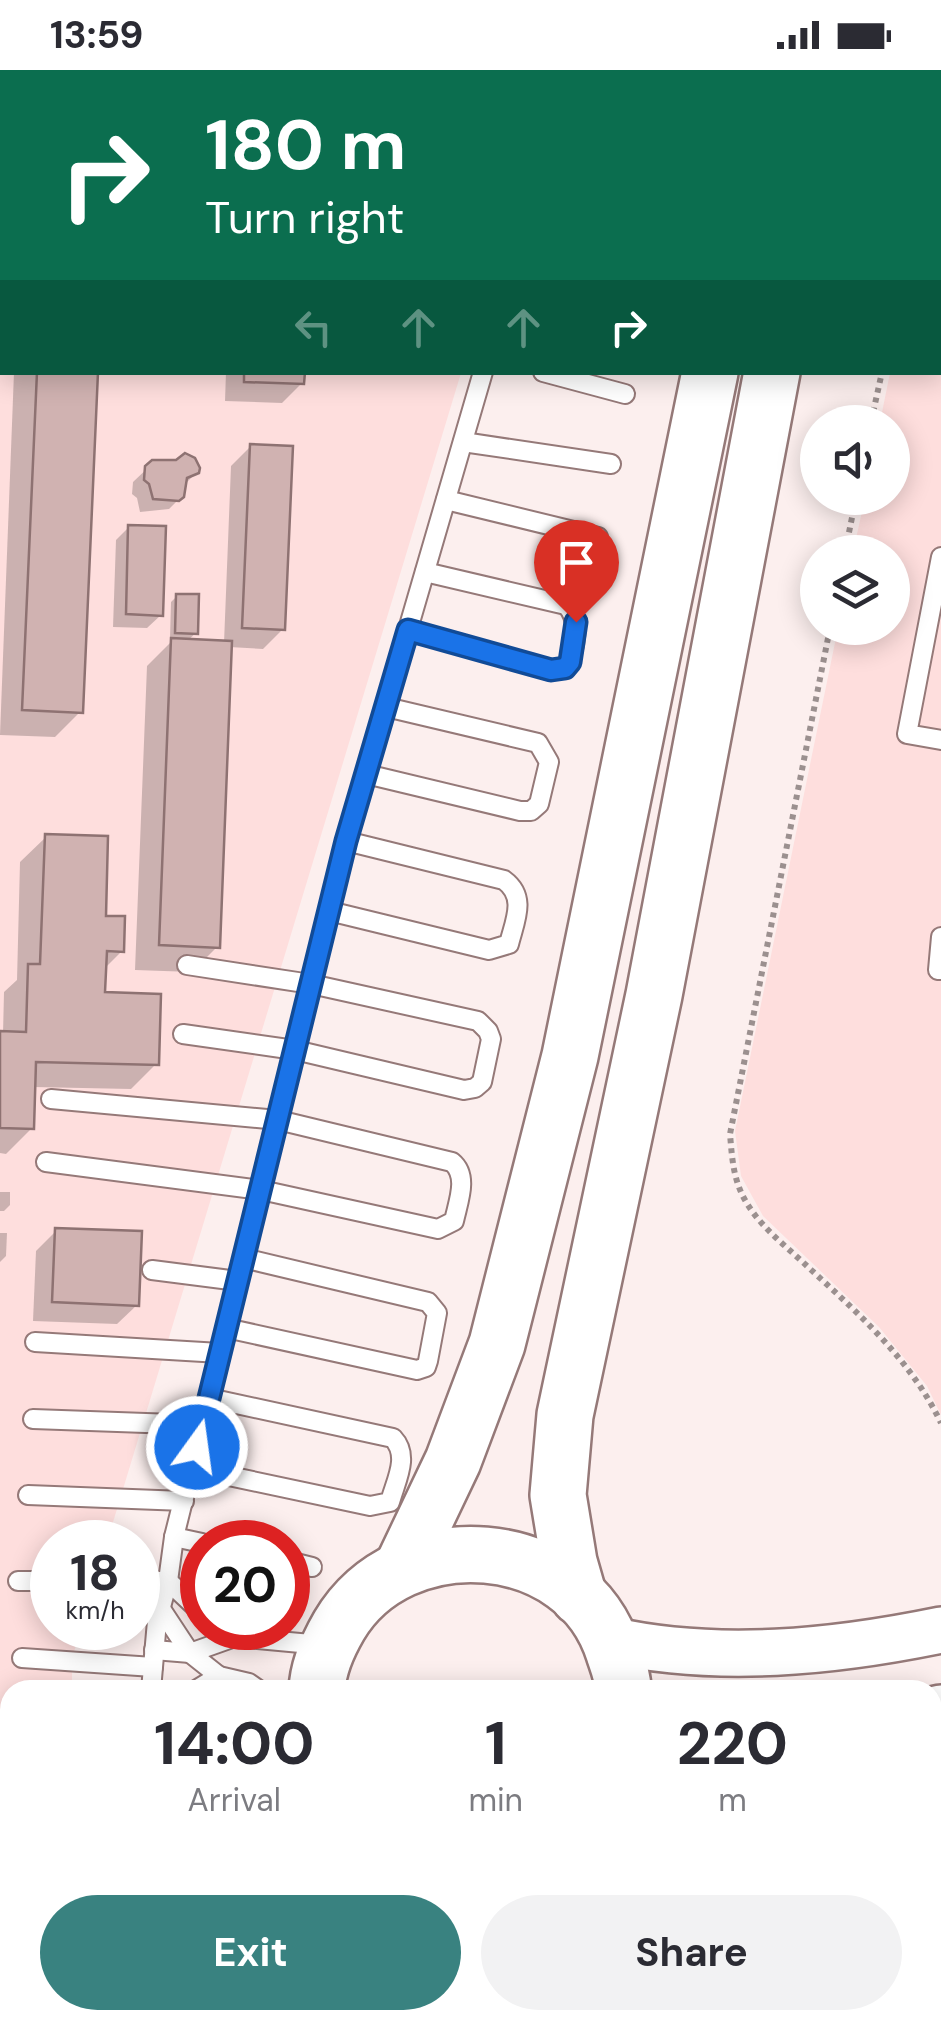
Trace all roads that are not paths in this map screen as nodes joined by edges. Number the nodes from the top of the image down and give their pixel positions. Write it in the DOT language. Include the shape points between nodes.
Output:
graph roads {
  1 [pos="483,375"];
  2 [pos="554,375"];
  3 [pos="709,375"];
  4 [pos="771,375"];
  5 [pos="626,394"];
  6 [pos="463,442"];
  7 [pos="611,464"];
  8 [pos="446,500"];
  9 [pos="598,536"];
  10 [pos="941,557"];
  11 [pos="425,572"];
  12 [pos="408,630"];
  13 [pos="386,707"];
  14 [pos="941,740"];
  15 [pos="366,774"];
  16 [pos="346,841"];
  17 [pos="329,912"];
  18 [pos="941,937"];
  19 [pos="187,966"];
  20 [pos="940,970"];
  21 [pos="311,984"];
  22 [pos="183,1034"];
  23 [pos="295,1050"];
  24 [pos="51,1098"];
  25 [pos="278,1120"];
  26 [pos="46,1162"];
  27 [pos="260,1190"];
  28 [pos="244,1258"];
  29 [pos="152,1270"];
  30 [pos="238,1281"];
  31 [pos="226,1328"];
  32 [pos="35,1342"];
  33 [pos="220,1353"];
  34 [pos="209,1398"];
  35 [pos="32,1419"];
  36 [pos="202,1425"];
  37 [pos="192,1468"];
  38 [pos="28,1495"];
  39 [pos="184,1501"];
  40 [pos="174,1537"];
  41 [pos="180,1538"];
  42 [pos="402,1568"];
  43 [pos="160,1580"];
  44 [pos="168,1580"];
  45 [pos="18,1581"];
  46 [pos="30,1581"];
  47 [pos="180,1592"];
  48 [pos="160,1603"];
  49 [pos="160,1608"];
  50 [pos="941,1630"];
  51 [pos="604,1642"];
  52 [pos="155,1650"];
  53 [pos="196,1650"];
  54 [pos="276,1650"];
  55 [pos="190,1653"];
  56 [pos="22,1658"];
  57 [pos="154,1658"];
  58 [pos="322,1668"];
  59 [pos="219,1676"];
  60 [pos="152,1680"];
  61 [pos="212,1680"];
  62 [pos="236,1680"];
  1 -- 6 [label="lane"];
  2 -- 5 [label="lane"];
  3 -- 42 [label="main road" via="570,1056 502,1325 453,1461"];
  4 -- 51 [label="main road" via="654,996 565,1415 558,1496 569,1562"];
  6 -- 7 [label="lane"];
  6 -- 8 [label="lane"];
  8 -- 9 [label="lane"];
  8 -- 11 [label="lane"];
  10 -- 14 [label="lane" via="907,734"];
  11 -- 12 [label="lane"];
  11 -- 12 [label="lane" via="566,605 576,622 570,662 551,670"];
  12 -- 13 [label="lane"];
  13 -- 15 [label="lane"];
  13 -- 15 [label="lane" via="538,743 549,762 539,804 520,811"];
  15 -- 16 [label="lane"];
  16 -- 17 [label="lane"];
  16 -- 17 [label="lane" via="504,880 519,900 509,944 489,950"];
  17 -- 21 [label="lane"];
  18 -- 20 [label="lane"];
  19 -- 21 [label="lane"];
  21 -- 23 [label="lane"];
  21 -- 23 [label="lane" via="478,1021 490,1040 482,1082 464,1090"];
  22 -- 23 [label="lane"];
  23 -- 25 [label="lane"];
  24 -- 25 [label="lane"];
  25 -- 27 [label="lane"];
  25 -- 27 [label="lane" via="452,1162 462,1179 454,1221 438,1229"];
  26 -- 27 [label="lane"];
  27 -- 28 [label="lane"];
  28 -- 30 [label="lane"];
  28 -- 31 [label="lane" via="428,1302 436,1314 428,1360 417,1370"];
  29 -- 30 [label="lane"];
  30 -- 31 [label="lane"];
  31 -- 33 [label="lane"];
  32 -- 33 [label="lane"];
  33 -- 34 [label="lane"];
  34 -- 36 [label="lane"];
  34 -- 37 [label="lane" via="394,1438 403,1457 390,1502 370,1506"];
  35 -- 36 [label="lane"];
  36 -- 37 [label="lane"];
  37 -- 39 [label="lane"];
  38 -- 39 [label="lane"];
  39 -- 40 [label="lane"];
  40 -- 41 [label="lane"];
  40 -- 44 [label="lane"];
  42 -- 51 [label="main road" via="476,1552 514,1558 549,1574"];
  42 -- 58 [label="main road" via="346,1614"];
  43 -- 44 [label="lane"];
  44 -- 47 [label="lane"];
  44 -- 48 [label="lane"];
  45 -- 46 [label="lane"];
  49 -- 55 [label="lane"];
  50 -- 51 [label="street" via="776,1652"];
  52 -- 57 [label="lane"];
  53 -- 55 [label="lane"];
  54 -- 58 [label="lane"];
  55 -- 57 [label="lane"];
  55 -- 59 [label="lane"];
  56 -- 57 [label="lane"];
  57 -- 60 [label="lane"];
  59 -- 61 [label="lane"];
  59 -- 62 [label="lane"];
}
